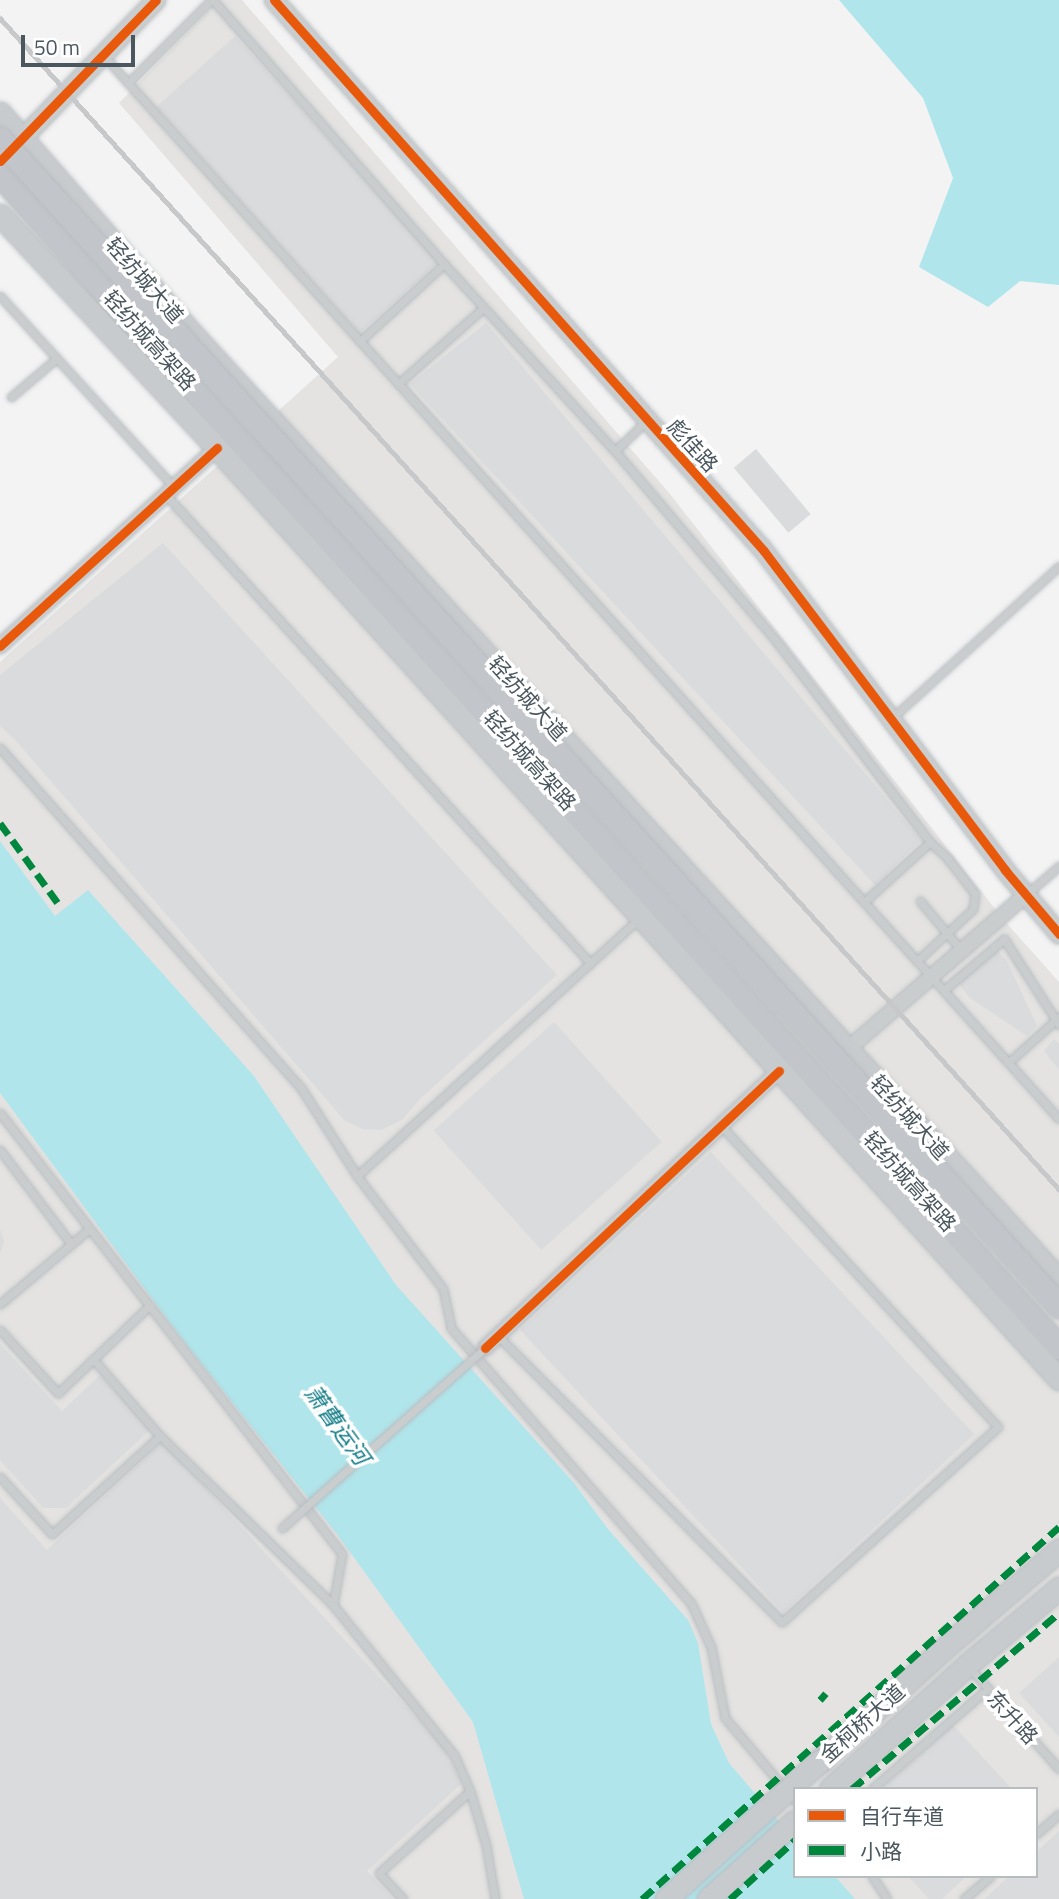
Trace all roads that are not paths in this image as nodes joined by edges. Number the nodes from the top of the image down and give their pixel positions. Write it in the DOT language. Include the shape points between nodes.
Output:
graph roads {
  1 [pos="156,0"];
  2 [pos="212,0"];
  3 [pos="274,0"];
  4 [pos="103,55"];
  5 [pos="128,83"];
  6 [pos="0,113"];
  7 [pos="11,139"];
  8 [pos="0,161"];
  9 [pos="0,175"];
  10 [pos="0,215"];
  11 [pos="444,264"];
  12 [pos="0,296"];
  13 [pos="484,307"];
  14 [pos="360,341"];
  15 [pos="57,358"];
  16 [pos="398,384"];
  17 [pos="11,397"];
  18 [pos="647,419"];
  19 [pos="216,448"];
  20 [pos="615,451"];
  21 [pos="170,491"];
  22 [pos="1059,566"];
  23 [pos="0,646"];
  24 [pos="891,719"];
  25 [pos="0,748"];
  26 [pos="930,842"];
  27 [pos="1059,866"];
  28 [pos="1026,895"];
  29 [pos="865,901"];
  30 [pos="920,901"];
  31 [pos="640,917"];
  32 [pos="947,933"];
  33 [pos="1059,934"];
  34 [pos="961,950"];
  35 [pos="918,961"];
  36 [pos="590,963"];
  37 [pos="932,976"];
  38 [pos="944,990"];
  39 [pos="1058,1021"];
  40 [pos="848,1049"];
  41 [pos="1009,1062"];
  42 [pos="779,1071"];
  43 [pos="0,1113"];
  44 [pos="1059,1119"];
  45 [pos="721,1125"];
  46 [pos="0,1150"];
  47 [pos="357,1176"];
  48 [pos="89,1228"];
  49 [pos="71,1244"];
  50 [pos="1059,1280"];
  51 [pos="0,1304"];
  52 [pos="150,1306"];
  53 [pos="1059,1306"];
  54 [pos="0,1330"];
  55 [pos="498,1336"];
  56 [pos="1059,1347"];
  57 [pos="485,1348"];
  58 [pos="93,1359"];
  59 [pos="1059,1379"];
  60 [pos="160,1436"];
  61 [pos="0,1477"];
  62 [pos="282,1528"];
  63 [pos="1059,1550"];
  64 [pos="1059,1588"];
  65 [pos="333,1605"];
  66 [pos="967,1665"];
  67 [pos="987,1689"];
  68 [pos="1059,1769"];
  69 [pos="835,1785"];
  70 [pos="874,1787"];
  71 [pos="470,1791"];
  72 [pos="793,1799"];
  73 [pos="1059,1814"];
  74 [pos="793,1823"];
  75 [pos="1038,1832"];
  76 [pos="873,1878"];
  77 [pos="988,1878"];
  78 [pos="403,1899"];
  79 [pos="495,1899"];
  80 [pos="666,1899"];
  81 [pos="708,1899"];
  82 [pos="887,1899"];
  83 [pos="964,1899"];
  1 -- 4 [label="street"];
  2 -- 5 [label="lane"];
  2 -- 11 [label="lane"];
  3 -- 18 [label="street, 彪佳路"];
  4 -- 5 [label="lane"];
  4 -- 7 [label="street"];
  5 -- 14 [label="lane"];
  6 -- 7 [label="main road, 轻纺城大道"];
  7 -- 8 [label="street"];
  7 -- 40 [label="main road, 轻纺城大道"];
  7 -- 53 [label="highway, 轻纺城高架路, bridge"];
  9 -- 56 [label="highway, 轻纺城高架路"];
  10 -- 19 [label="main road"];
  11 -- 13 [label="lane"];
  11 -- 14 [label="lane"];
  12 -- 15 [label="lane"];
  13 -- 16 [label="lane"];
  13 -- 20 [label="lane"];
  14 -- 16 [label="lane"];
  15 -- 17 [label="lane"];
  15 -- 21 [label="lane"];
  16 -- 29 [label="lane"];
  18 -- 20 [label="lane"];
  18 -- 24 [label="street, 彪佳路" via="764,551"];
  19 -- 21 [label="street"];
  19 -- 31 [label="main road"];
  20 -- 26 [label="lane" via="777,642"];
  21 -- 23 [label="street"];
  21 -- 36 [label="lane"];
  22 -- 24 [label="lane"];
  24 -- 28 [label="street, 彪佳路"];
  25 -- 47 [label="lane" via="301,1088"];
  26 -- 29 [label="lane"];
  26 -- 32 [label="lane" via="975,894 973,909"];
  27 -- 28 [label="lane"];
  28 -- 33 [label="street, 彪佳路"];
  28 -- 34 [label="street"];
  29 -- 35 [label="lane"];
  30 -- 32 [label="lane"];
  31 -- 36 [label="lane"];
  31 -- 42 [label="main road"];
  32 -- 34 [label="lane"];
  32 -- 35 [label="lane"];
  34 -- 37 [label="street"];
  35 -- 37 [label="lane"];
  36 -- 47 [label="lane"];
  37 -- 38 [label="lane"];
  37 -- 40 [label="street"];
  38 -- 39 [label="lane" via="1004,939"];
  38 -- 41 [label="lane"];
  39 -- 41 [label="lane"];
  40 -- 50 [label="main road, 轻纺城大道"];
  41 -- 44 [label="lane"];
  42 -- 45 [label="street"];
  42 -- 59 [label="main road"];
  43 -- 48 [label="lane"];
  45 -- 55 [label="street"];
  45 -- 55 [label="lane" via="998,1427 782,1622"];
  46 -- 49 [label="lane"];
  47 -- 72 [label="lane" via="443,1289 451,1328 691,1603 711,1647 725,1718"];
  48 -- 49 [label="lane"];
  48 -- 52 [label="lane"];
  49 -- 51 [label="lane"];
  52 -- 58 [label="lane"];
  52 -- 65 [label="lane" via="342,1554"];
  54 -- 58 [label="lane" via="58,1393"];
  55 -- 57 [label="street"];
  57 -- 62 [label="lane, bridge"];
  58 -- 60 [label="lane"];
  60 -- 61 [label="lane" via="52,1534"];
  60 -- 65 [label="lane"];
  63 -- 80 [label="main road, 金柯桥大道, bridge"];
  64 -- 66 [label="main road, 金柯桥大道"];
  65 -- 71 [label="lane" via="454,1755"];
  66 -- 67 [label="lane, 东升路"];
  66 -- 69 [label="main road, 金柯桥大道"];
  67 -- 68 [label="lane, 东升路"];
  67 -- 70 [label="lane"];
  71 -- 78 [label="lane" via="379,1873"];
  71 -- 79 [label="lane"];
  73 -- 75 [label="lane"];
  74 -- 81 [label="main road"];
  76 -- 82 [label="lane"];
  77 -- 83 [label="lane"];
}
